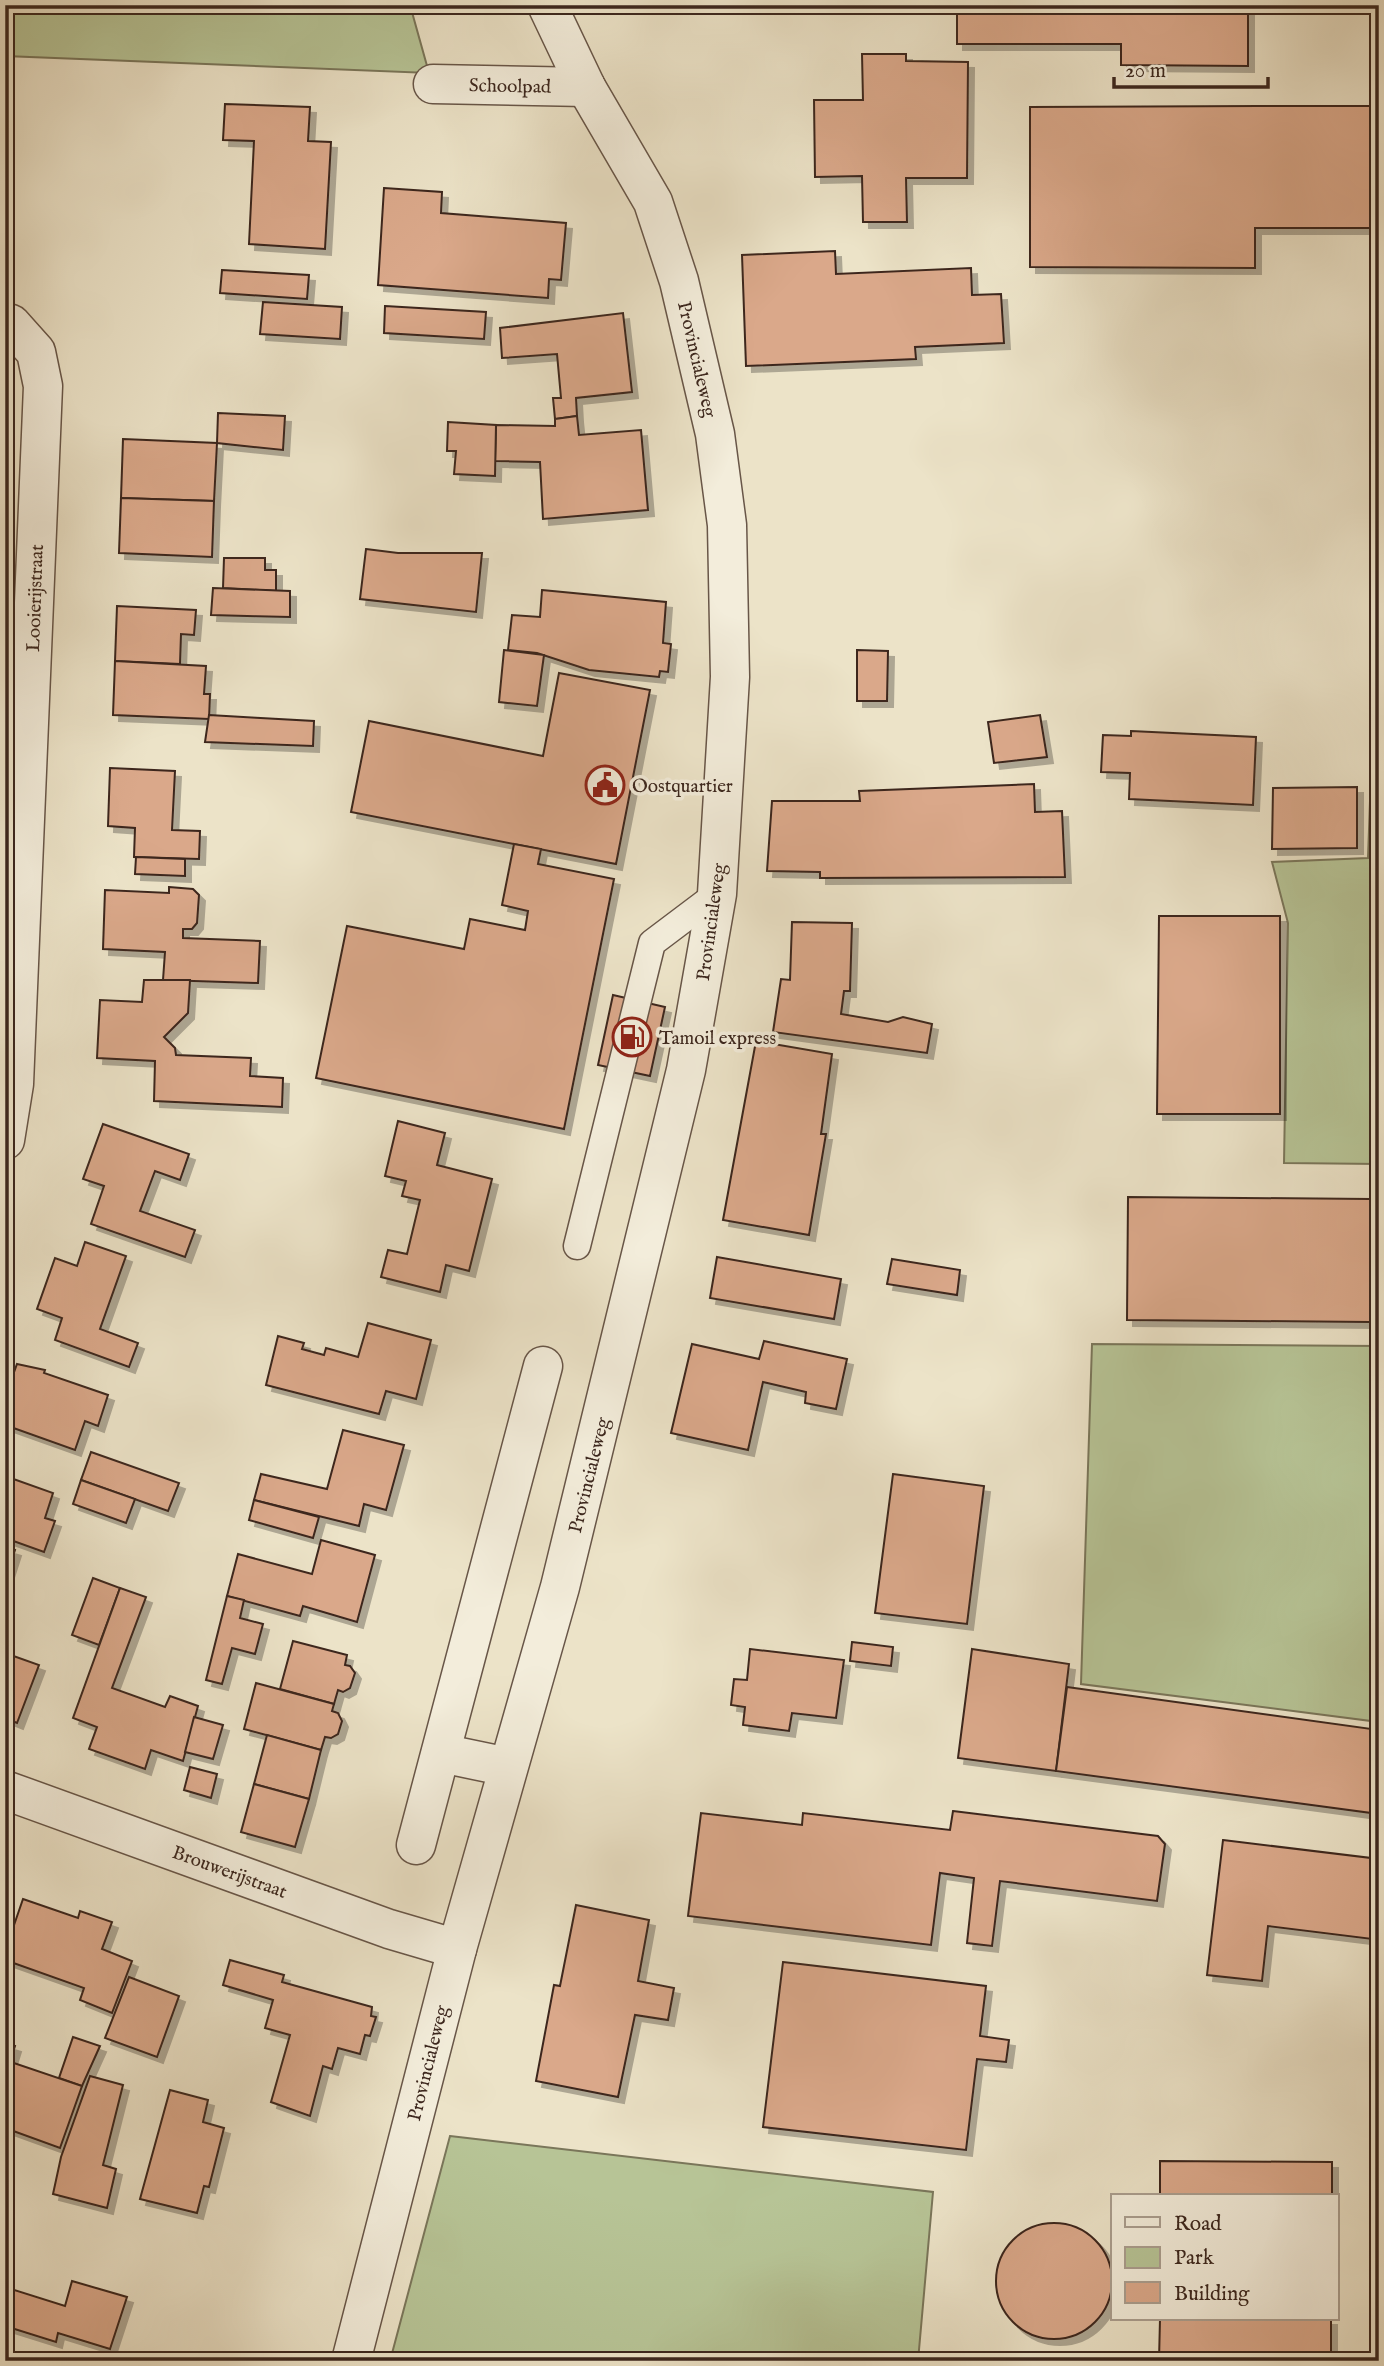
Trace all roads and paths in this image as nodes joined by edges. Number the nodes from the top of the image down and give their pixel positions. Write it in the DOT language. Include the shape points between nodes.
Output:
graph roads {
  1 [pos="547,5"];
  2 [pos="433,84"];
  3 [pos="586,87"];
  4 [pos="5,322"];
  5 [pos="717,894"];
  6 [pos="5,1140"];
  7 [pos="577,1246"];
  8 [pos="543,1366"];
  9 [pos="441,1753"];
  10 [pos="508,1767"];
  11 [pos="5,1790"];
  12 [pos="416,1845"];
  13 [pos="457,1949"];
  14 [pos="351,2361"];
  1 -- 3 [label="street, Provincialeweg"];
  2 -- 3 [label="street, Schoolpad"];
  3 -- 5 [label="street, Provincialeweg" via="653,202 679,281 716,434 727,525 730,677"];
  4 -- 6 [label="street, Looierijstraat" via="36,352 43,386 14,1084"];
  5 -- 7 [label="lane" via="652,943"];
  5 -- 10 [label="street, Provincialeweg" via="683,1083 560,1587"];
  8 -- 9 [label="street"];
  9 -- 10 [label="street"];
  9 -- 12 [label="street"];
  10 -- 13 [label="street, Provincialeweg"];
  11 -- 13 [label="street, Brouwerijstraat" via="389,1929"];
  13 -- 14 [label="street, Provincialeweg"];
}
